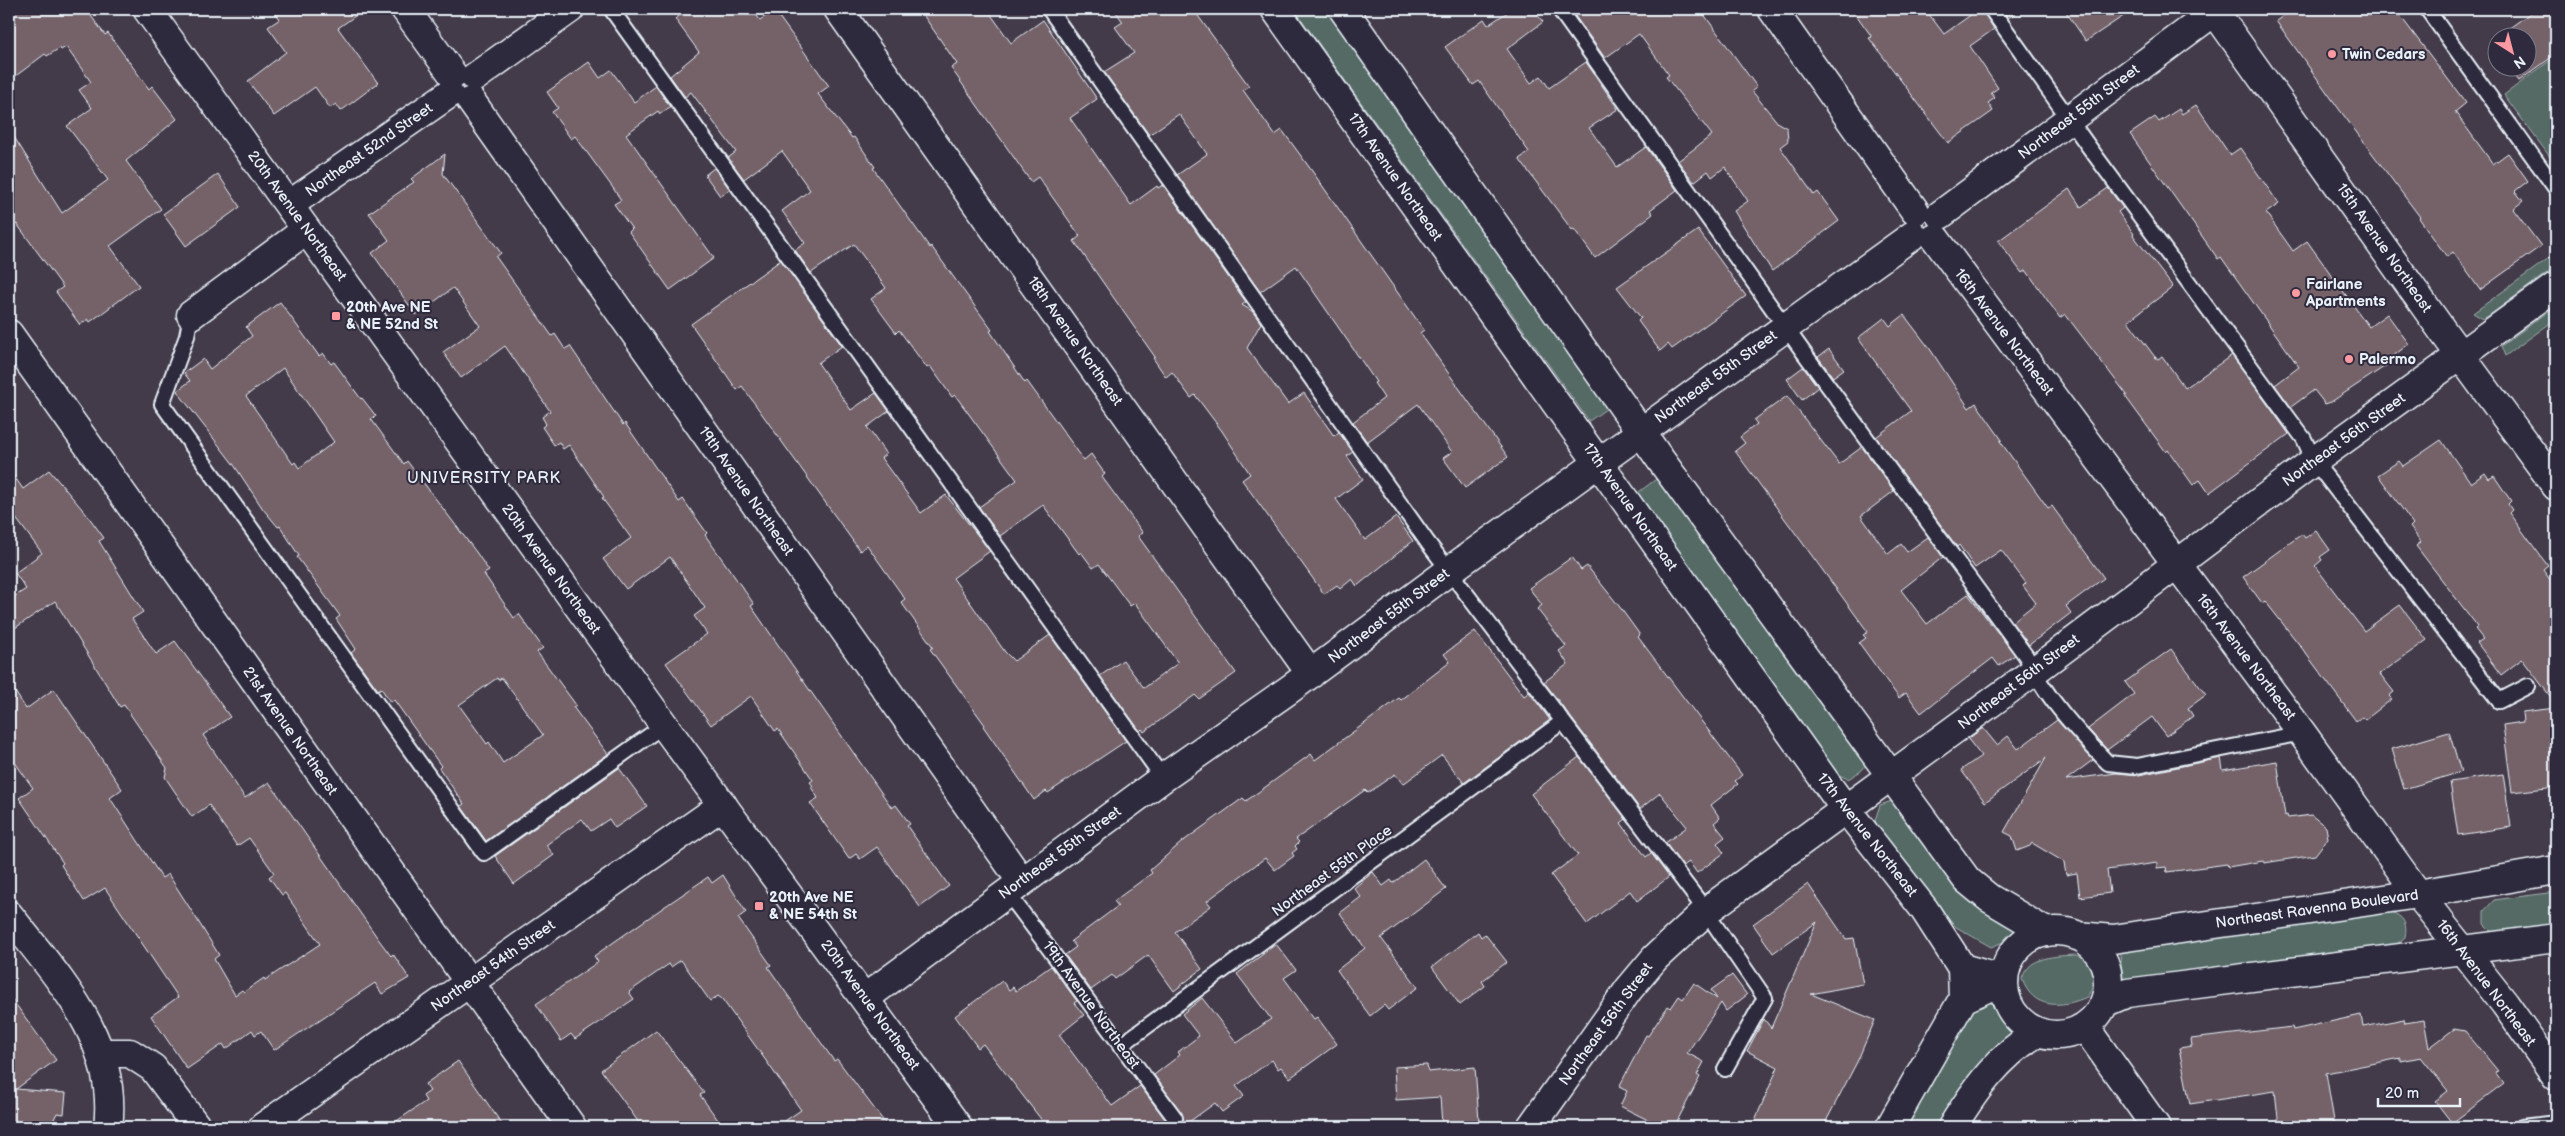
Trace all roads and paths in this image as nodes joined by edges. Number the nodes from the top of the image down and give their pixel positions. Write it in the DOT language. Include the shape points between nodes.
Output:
graph roads {
  1 [pos="147,9"];
  2 [pos="405,9"];
  3 [pos="570,9"];
  4 [pos="611,9"];
  5 [pos="838,9"];
  6 [pos="1049,9"];
  7 [pos="1275,9"];
  8 [pos="1343,9"];
  9 [pos="1559,9"];
  10 [pos="1772,9"];
  11 [pos="1991,9"];
  12 [pos="2426,9"];
  13 [pos="2215,10"];
  14 [pos="462,87"];
  15 [pos="2070,120"];
  16 [pos="2556,189"];
  17 [pos="289,206"];
  18 [pos="1926,224"];
  19 [pos="306,230"];
  20 [pos="2556,286"];
  21 [pos="191,315"];
  22 [pos="1786,327"];
  23 [pos="9,334"];
  24 [pos="2461,356"];
  25 [pos="1641,432"];
  26 [pos="2314,461"];
  27 [pos="1598,462"];
  28 [pos="2556,486"];
  29 [pos="2176,564"];
  30 [pos="1449,571"];
  31 [pos="2033,672"];
  32 [pos="1311,674"];
  33 [pos="2528,686"];
  34 [pos="1562,722"];
  35 [pos="664,725"];
  36 [pos="2302,733"];
  37 [pos="1892,775"];
  38 [pos="1162,778"];
  39 [pos="723,805"];
  40 [pos="1845,809"];
  41 [pos="2556,870"];
  42 [pos="1015,887"];
  43 [pos="2418,894"];
  44 [pos="1706,912"];
  45 [pos="9,915"];
  46 [pos="2046,932"];
  47 [pos="2077,936"];
  48 [pos="2556,938"];
  49 [pos="2463,950"];
  50 [pos="1962,968"];
  51 [pos="2004,980"];
  52 [pos="469,983"];
  53 [pos="865,998"];
  54 [pos="1963,999"];
  55 [pos="2104,1003"];
  56 [pos="2085,1027"];
  57 [pos="2038,1032"];
  58 [pos="1120,1046"];
  59 [pos="101,1053"];
  60 [pos="1726,1069"];
  61 [pos="2556,1076"];
  62 [pos="1175,1118"];
  63 [pos="2556,1123"];
  64 [pos="108,1127"];
  65 [pos="197,1127"];
  66 [pos="263,1127"];
  67 [pos="572,1127"];
  68 [pos="958,1127"];
  69 [pos="1531,1127"];
  70 [pos="1890,1127"];
  71 [pos="1952,1127"];
  72 [pos="2156,1127"];
  73 [pos="2522,1127"];
  1 -- 17 [label="street, 20th Avenue Northeast"];
  2 -- 14 [label="street, 19th Avenue Northeast"];
  3 -- 14 [label="street, Northeast 52nd Street"];
  4 -- 38 [label="lane"];
  5 -- 32 [label="street, 18th Avenue Northeast"];
  6 -- 30 [label="lane"];
  7 -- 27 [label="street, 17th Avenue Northeast"];
  8 -- 25 [label="street"];
  9 -- 22 [label="lane"];
  10 -- 18 [label="street, 16th Avenue Northeast"];
  11 -- 15 [label="lane"];
  12 -- 16 [label="lane"];
  13 -- 15 [label="street, Northeast 55th Street"];
  13 -- 24 [label="street, 15th Avenue Northeast"];
  14 -- 17 [label="street, Northeast 52nd Street"];
  14 -- 42 [label="street, 19th Avenue Northeast"];
  15 -- 18 [label="street, Northeast 55th Street"];
  15 -- 26 [label="lane" via="2304,440"];
  17 -- 19 [label="street, 20th Avenue Northeast"];
  18 -- 22 [label="street, Northeast 55th Street"];
  18 -- 29 [label="street, 16th Avenue Northeast"];
  19 -- 21 [label="street"];
  19 -- 35 [label="street, 20th Avenue Northeast"];
  20 -- 24 [label="street, Northeast 56th Street"];
  21 -- 35 [label="lane" via="187,336 162,404 484,853"];
  22 -- 25 [label="street, Northeast 55th Street"];
  22 -- 31 [label="lane" via="2026,656"];
  23 -- 52 [label="street, 21st Avenue Northeast"];
  24 -- 26 [label="street, Northeast 56th Street"];
  24 -- 28 [label="street, 15th Avenue Northeast"];
  25 -- 27 [label="street, Northeast 55th Street"];
  25 -- 37 [label="street"];
  26 -- 29 [label="street, Northeast 56th Street"];
  26 -- 33 [label="lane" via="2499,701"];
  27 -- 30 [label="street, Northeast 55th Street"];
  27 -- 40 [label="street, 17th Avenue Northeast"];
  29 -- 31 [label="street, Northeast 56th Street"];
  29 -- 36 [label="street, 16th Avenue Northeast"];
  30 -- 32 [label="street, Northeast 55th Street"];
  30 -- 34 [label="lane"];
  31 -- 36 [label="lane" via="2079,733 2108,764 2138,766"];
  31 -- 37 [label="street, Northeast 56th Street"];
  32 -- 38 [label="street, Northeast 55th Street"];
  34 -- 44 [label="lane"];
  34 -- 58 [label="lane, Northeast 55th Place"];
  35 -- 39 [label="street, 20th Avenue Northeast"];
  36 -- 43 [label="street, 16th Avenue Northeast"];
  37 -- 40 [label="street, Northeast 56th Street"];
  37 -- 46 [label="street" via="1968,880 1989,898"];
  38 -- 42 [label="street, Northeast 55th Street"];
  39 -- 52 [label="street, Northeast 54th Street"];
  39 -- 53 [label="street, 20th Avenue Northeast"];
  40 -- 44 [label="street, Northeast 56th Street"];
  40 -- 50 [label="street, 17th Avenue Northeast" via="1924,909"];
  41 -- 43 [label="street, Northeast Ravenna Boulevard"];
  42 -- 53 [label="street, Northeast 55th Street"];
  42 -- 58 [label="lane, 19th Avenue Northeast"];
  43 -- 47 [label="street, Northeast Ravenna Boulevard" via="2113,938"];
  43 -- 49 [label="street, 16th Avenue Northeast"];
  44 -- 60 [label="lane" via="1765,998"];
  44 -- 69 [label="street, Northeast 56th Street" via="1655,958 1629,989"];
  45 -- 59 [label="street" via="77,1004"];
  46 -- 47 [label="street" via="2060,931"];
  46 -- 51 [label="street" via="2020,945 2008,962"];
  47 -- 55 [label="street" via="2093,947 2105,967 2107,990"];
  48 -- 49 [label="street"];
  49 -- 55 [label="street" via="2127,993"];
  49 -- 61 [label="street, 16th Avenue Northeast"];
  50 -- 51 [label="street"];
  50 -- 54 [label="street"];
  51 -- 54 [label="street"];
  51 -- 57 [label="street" via="2004,994 2016,1018"];
  52 -- 66 [label="street, Northeast 54th Street"];
  52 -- 67 [label="street, 21st Avenue Northeast"];
  53 -- 68 [label="street, 20th Avenue Northeast"];
  54 -- 70 [label="street"];
  55 -- 56 [label="street"];
  56 -- 57 [label="street" via="2069,1034"];
  56 -- 72 [label="street"];
  57 -- 71 [label="street" via="2013,1048 1990,1072"];
  58 -- 62 [label="lane, 19th Avenue Northeast"];
  59 -- 64 [label="street" via="110,1093"];
  59 -- 65 [label="street" via="130,1053 153,1068"];
  63 -- 73 [label="lane"];
}
